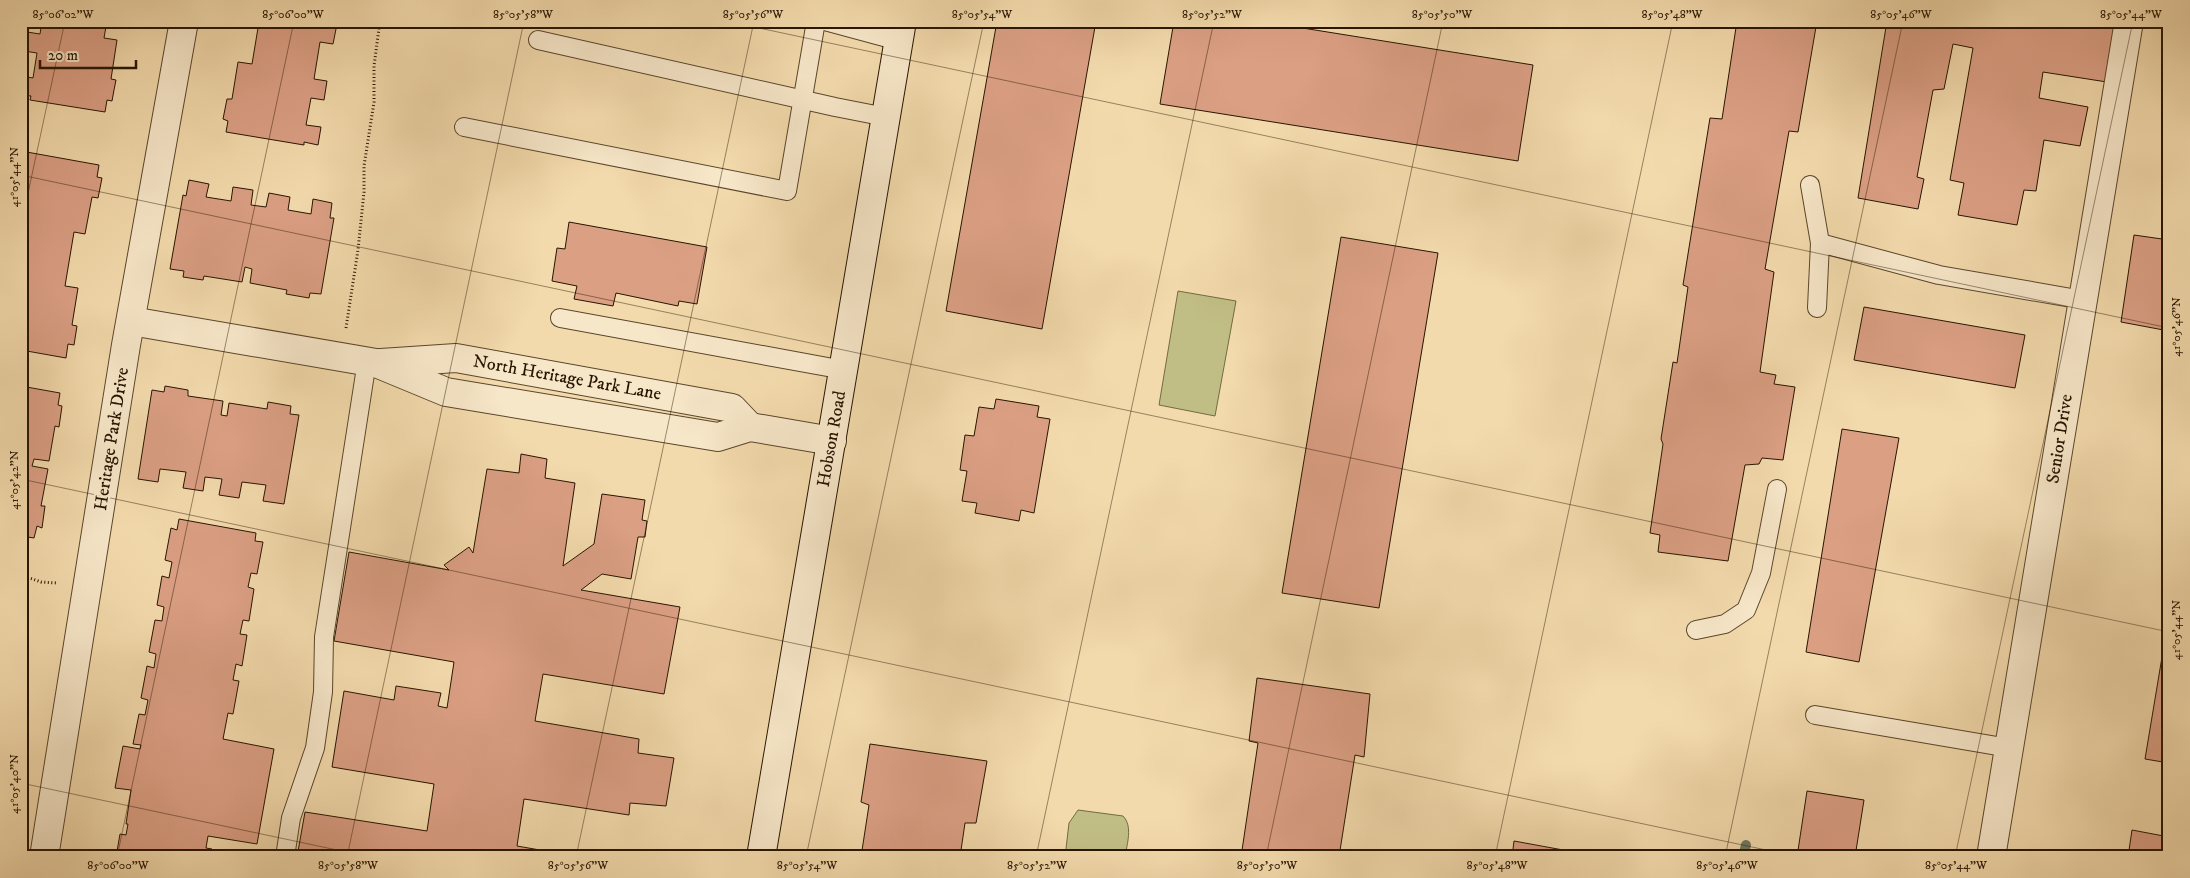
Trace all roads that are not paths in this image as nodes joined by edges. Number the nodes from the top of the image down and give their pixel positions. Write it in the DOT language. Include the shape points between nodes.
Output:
graph roads {
  1 [pos="184,21"];
  2 [pos="816,21"];
  3 [pos="825,21"];
  4 [pos="2128,21"];
  5 [pos="901,31"];
  6 [pos="538,40"];
  7 [pos="802,99"];
  8 [pos="886,116"];
  9 [pos="464,127"];
  10 [pos="1810,185"];
  11 [pos="1820,243"];
  12 [pos="2083,300"];
  13 [pos="1817,308"];
  14 [pos="560,318"];
  15 [pos="131,321"];
  16 [pos="372,362"];
  17 [pos="844,370"];
  18 [pos="750,426"];
  19 [pos="832,441"];
  20 [pos="1777,489"];
  21 [pos="1696,630"];
  22 [pos="1815,715"];
  23 [pos="2009,748"];
  24 [pos="44,857"];
  25 [pos="285,857"];
  26 [pos="761,857"];
  27 [pos="1991,857"];
  1 -- 15 [label="street, Heritage Park Drive"];
  2 -- 7 [label="lane"];
  3 -- 5 [label="lane"];
  4 -- 12 [label="street, Senior Drive"];
  5 -- 8 [label="street, Hobson Road"];
  6 -- 7 [label="lane"];
  7 -- 8 [label="lane"];
  7 -- 9 [label="lane" via="787,191"];
  8 -- 17 [label="street, Hobson Road"];
  10 -- 11 [label="lane"];
  11 -- 12 [label="lane" via="1939,275"];
  11 -- 13 [label="lane"];
  12 -- 23 [label="street, Senior Drive"];
  14 -- 17 [label="lane"];
  15 -- 16 [label="street, North Heritage Park Lane"];
  15 -- 24 [label="street, Heritage Park Drive"];
  16 -- 18 [label="street, North Heritage Park Lane" via="446,392 718,437"];
  16 -- 18 [label="street, North Heritage Park Lane" via="456,358 732,408"];
  16 -- 25 [label="lane" via="324,637 323,692 315,748 291,818"];
  17 -- 19 [label="street, Hobson Road"];
  18 -- 19 [label="street, North Heritage Park Lane"];
  19 -- 26 [label="street, Hobson Road"];
  20 -- 21 [label="lane" via="1761,573 1746,610 1725,624"];
  22 -- 23 [label="lane"];
  23 -- 27 [label="street, Senior Drive"];
}
